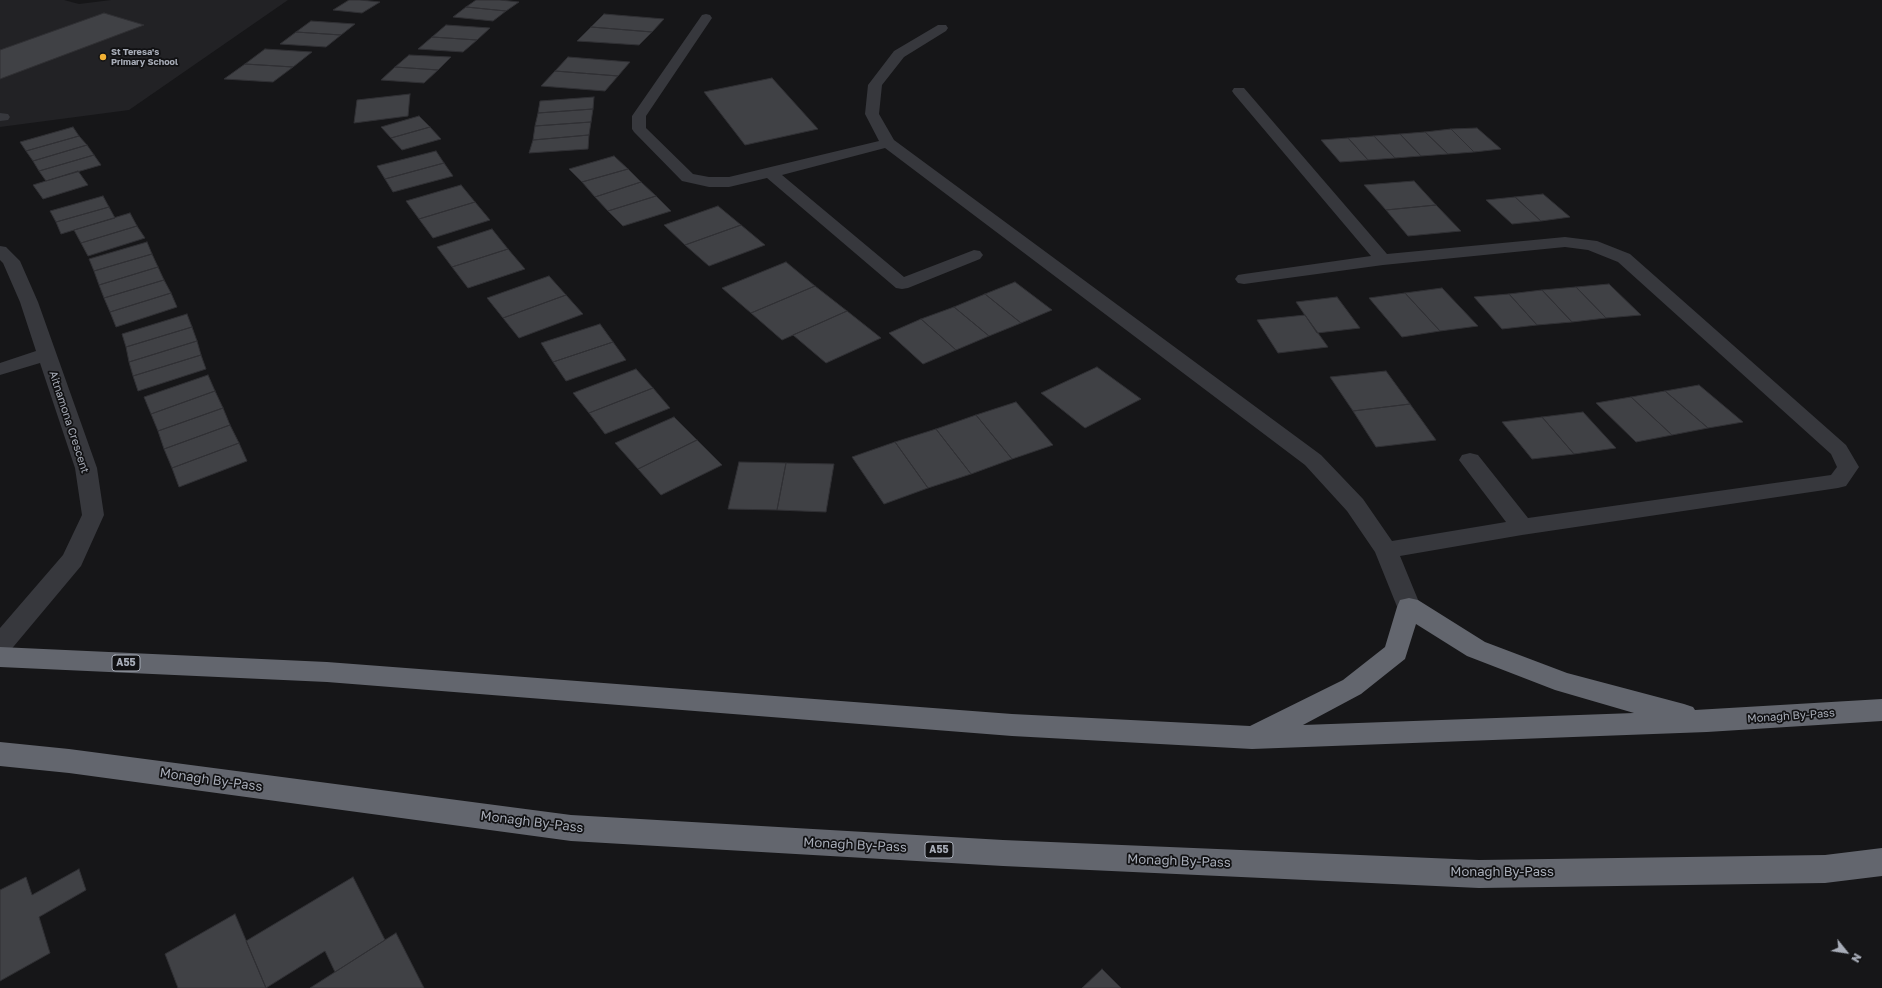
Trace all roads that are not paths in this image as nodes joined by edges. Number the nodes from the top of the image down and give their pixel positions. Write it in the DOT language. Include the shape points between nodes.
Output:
graph roads {
  1 [pos="706,18"];
  2 [pos="942,28"];
  3 [pos="1239,91"];
  4 [pos="888,143"];
  5 [pos="770,173"];
  6 [pos="0,251"];
  7 [pos="974,255"];
  8 [pos="1382,260"];
  9 [pos="1244,279"];
  10 [pos="46,354"];
  11 [pos="0,369"];
  12 [pos="1470,460"];
  13 [pos="1522,528"];
  14 [pos="1386,550"];
  15 [pos="1409,607"];
  16 [pos="0,645"];
  17 [pos="0,657"];
  18 [pos="1882,710"];
  19 [pos="1707,721"];
  20 [pos="1252,738"];
  21 [pos="0,754"];
  22 [pos="1882,862"];
  1 -- 5 [label="street" via="639,116 639,129 688,178 730,182"];
  2 -- 4 [label="street" via="899,54 875,85 872,114"];
  3 -- 8 [label="street"];
  4 -- 5 [label="street"];
  4 -- 14 [label="street" via="1313,460 1355,505"];
  5 -- 7 [label="street" via="902,284"];
  6 -- 10 [label="street, Aitnamona Crescent" via="11,261 29,302"];
  8 -- 9 [label="street"];
  8 -- 13 [label="street" via="1565,242 1591,245 1624,258 1839,450 1848,468 1838,482"];
  10 -- 11 [label="street"];
  10 -- 16 [label="street, Aitnamona Crescent" via="86,468 93,515 73,560"];
  12 -- 13 [label="street"];
  13 -- 14 [label="street"];
  14 -- 15 [label="street"];
  15 -- 19 [label="highway" via="1476,649 1564,683"];
  15 -- 20 [label="highway" via="1396,652 1352,687"];
  17 -- 20 [label="highway, Monagh By-Pass / A55" via="327,672 1012,725"];
  18 -- 19 [label="highway, Monagh By-Pass / A55"];
  19 -- 20 [label="highway, Monagh By-Pass / A55"];
  21 -- 22 [label="highway, Monagh By-Pass / A55" via="571,828 995,853 1479,874 1826,869"];
}
